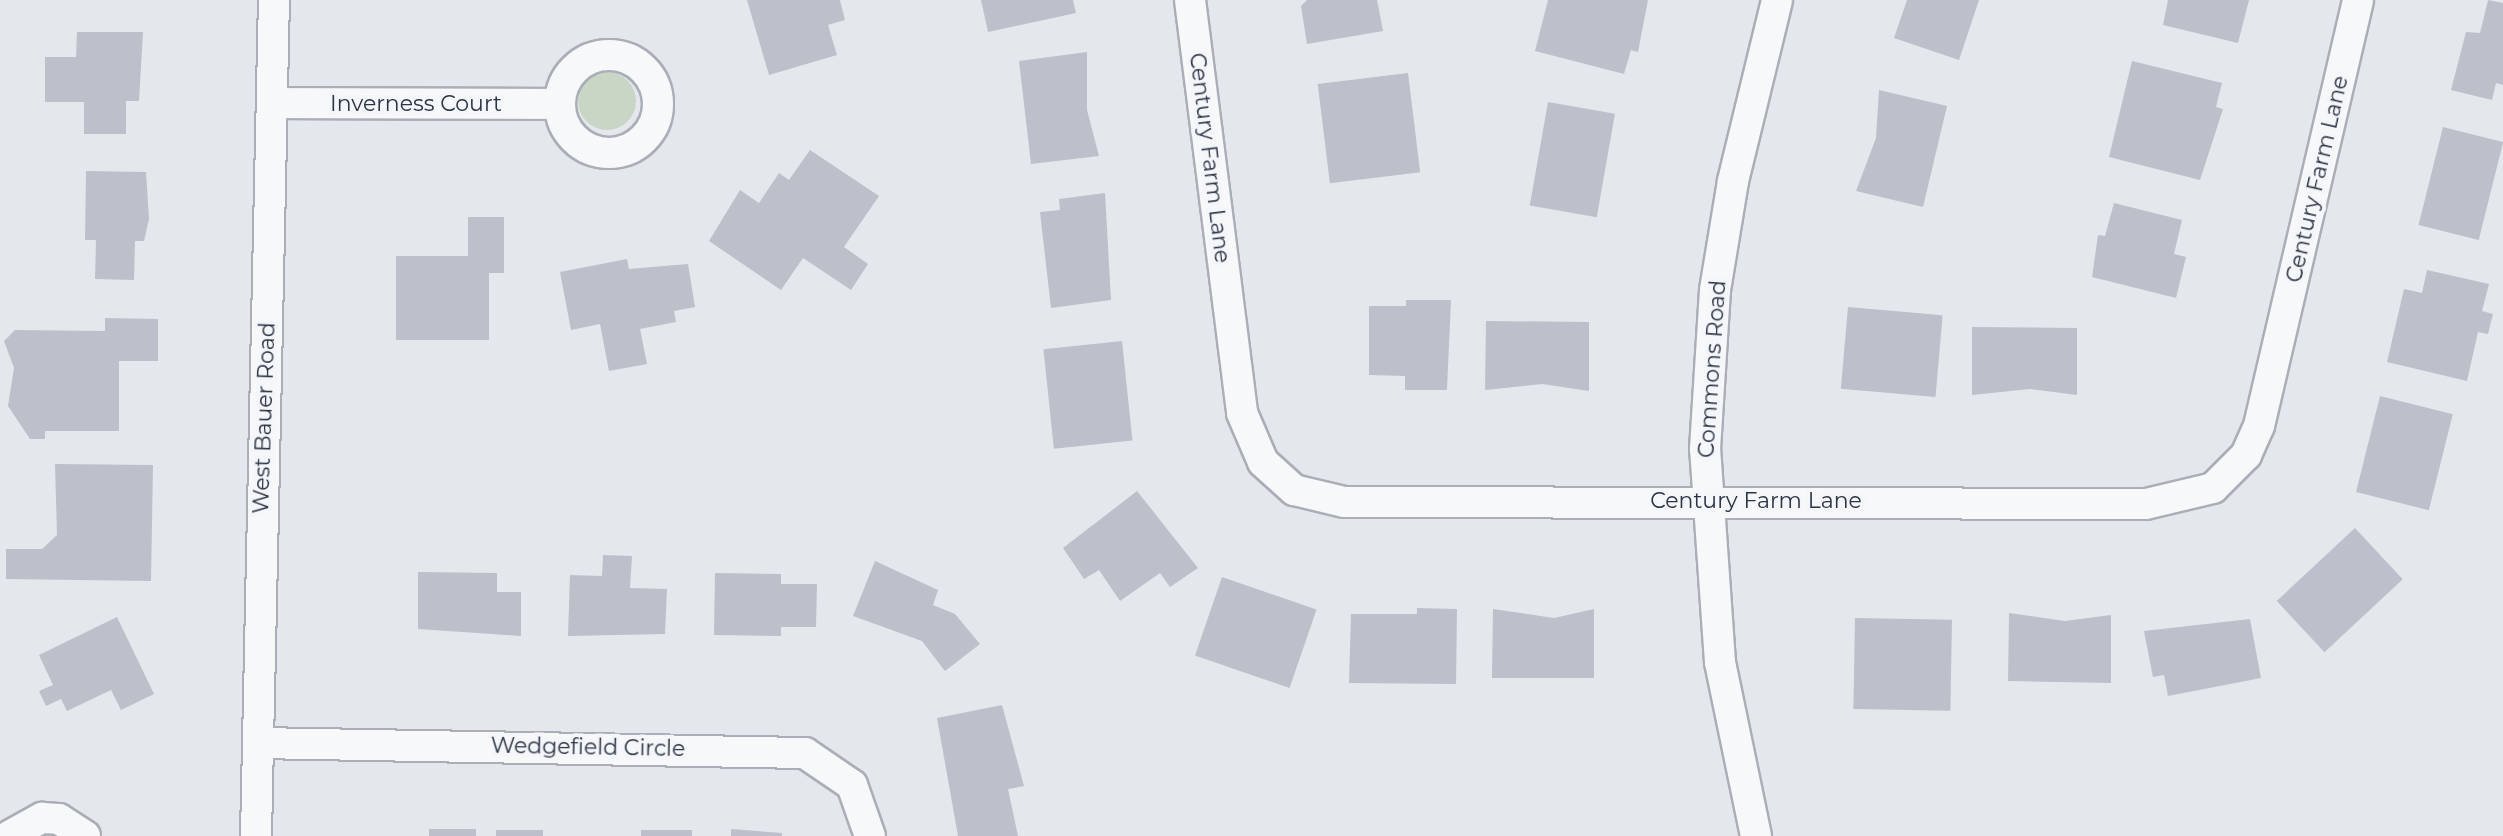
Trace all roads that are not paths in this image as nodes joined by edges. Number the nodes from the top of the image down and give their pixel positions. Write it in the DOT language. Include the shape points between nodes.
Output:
graph roads {
  1 [pos="274,0"];
  2 [pos="1190,0"];
  3 [pos="1777,0"];
  4 [pos="2358,0"];
  5 [pos="273,103"];
  6 [pos="559,104"];
  7 [pos="1705,500"];
  8 [pos="258,743"];
  9 [pos="9,836"];
  10 [pos="85,836"];
  11 [pos="256,836"];
  12 [pos="870,836"];
  13 [pos="1756,836"];
  1 -- 5 [label="street, West Bauer Road"];
  2 -- 7 [label="street, Century Farm Lane" via="1242,413 1250,441 1277,477 1294,490 1344,502"];
  3 -- 7 [label="street, Commons Road" via="1733,181 1715,290"];
  4 -- 7 [label="street, Century Farm Lane" via="2259,426 2246,455 2213,488 2146,504"];
  5 -- 6 [label="street, Inverness Court"];
  5 -- 8 [label="street, West Bauer Road"];
  7 -- 13 [label="street, Commons Road" via="1720,662"];
  8 -- 11 [label="street, West Bauer Road"];
  8 -- 12 [label="street, Wedgefield Circle" via="805,753 852,785"];
  9 -- 10 [label="street" via="42,818 59,819"];
}
